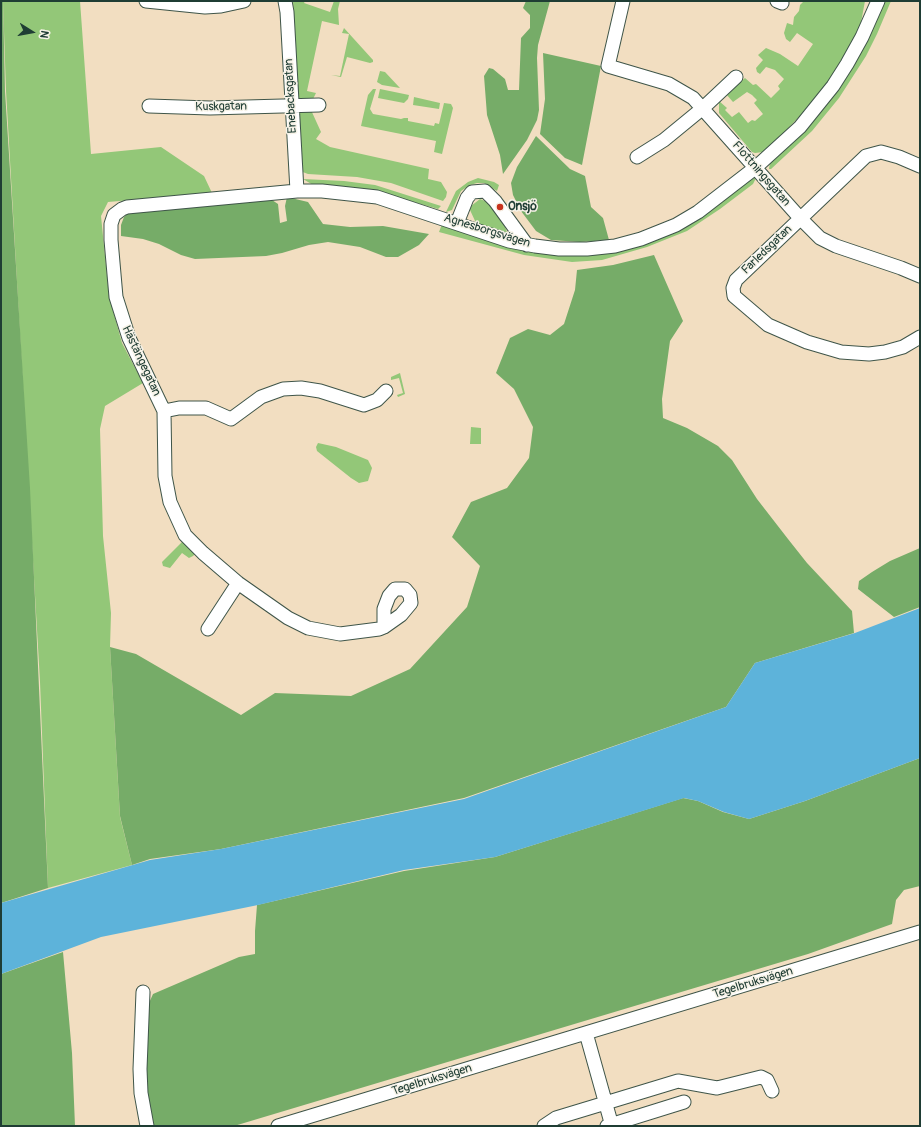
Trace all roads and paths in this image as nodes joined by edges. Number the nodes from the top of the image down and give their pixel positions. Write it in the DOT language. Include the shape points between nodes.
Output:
graph roads {
  1 [pos="146,1"];
  2 [pos="244,1"];
  3 [pos="285,1"];
  4 [pos="623,1"];
  5 [pos="878,1"];
  6 [pos="736,76"];
  7 [pos="292,105"];
  8 [pos="319,105"];
  9 [pos="150,106"];
  10 [pos="703,108"];
  11 [pos="637,157"];
  12 [pos="920,166"];
  13 [pos="755,168"];
  14 [pos="297,191"];
  15 [pos="114,215"];
  16 [pos="800,218"];
  17 [pos="458,223"];
  18 [pos="527,245"];
  19 [pos="920,276"];
  20 [pos="920,337"];
  21 [pos="386,391"];
  22 [pos="164,411"];
  23 [pos="238,583"];
  24 [pos="384,626"];
  25 [pos="208,629"];
  26 [pos="920,932"];
  27 [pos="143,992"];
  28 [pos="586,1033"];
  29 [pos="772,1091"];
  30 [pos="684,1102"];
  31 [pos="606,1103"];
  32 [pos="610,1125"];
  33 [pos="147,1126"];
  34 [pos="278,1126"];
  35 [pos="544,1126"];
  1 -- 2 [label="street" via="205,7"];
  3 -- 7 [label="street, Enebacksgatan"];
  4 -- 10 [label="street, Flottningsgatan" via="608,66 669,84 686,93"];
  5 -- 13 [label="street, Agnesborgsvägen" via="862,37 833,86 800,127"];
  6 -- 10 [label="street"];
  7 -- 8 [label="street, Kuskgatan"];
  7 -- 9 [label="street, Kuskgatan" via="210,108"];
  7 -- 14 [label="street, Enebacksgatan"];
  10 -- 11 [label="street" via="664,140"];
  10 -- 13 [label="street, Flottningsgatan"];
  12 -- 16 [label="street, Farledsgatan" via="881,152 866,156"];
  13 -- 16 [label="street, Flottningsgatan"];
  13 -- 18 [label="street, Agnesborgsvägen" via="698,212 676,225 641,239 616,246 587,249"];
  14 -- 15 [label="street, Agnesborgsvägen" via="127,208"];
  14 -- 17 [label="street, Agnesborgsvägen" via="342,192 377,197"];
  15 -- 22 [label="street, Hästängegatan" via="111,240 118,303 129,338"];
  16 -- 19 [label="street, Flottningsgatan" via="827,242"];
  16 -- 20 [label="street, Farledsgatan" via="736,280 734,296 768,324 807,342 842,352 869,354 892,351"];
  17 -- 18 [label="street, Agnesborgsvägen"];
  17 -- 18 [label="street" via="467,198 472,192 485,191 496,201"];
  21 -- 22 [label="street, Hästängegatan" via="377,400 364,406 320,391 283,389 261,397 231,419 206,408"];
  22 -- 23 [label="street, Hästängegatan" via="165,476 170,502 179,524 185,535"];
  23 -- 24 [label="street, Hästängegatan" via="293,621 308,628 330,633 364,632"];
  23 -- 25 [label="street"];
  26 -- 28 [label="street, Tegelbruksvägen"];
  27 -- 33 [label="street" via="140,1069"];
  28 -- 31 [label="street"];
  28 -- 34 [label="street, Tegelbruksvägen"];
  29 -- 31 [label="street" via="766,1080 761,1077 717,1088 678,1081"];
  30 -- 32 [label="street"];
  31 -- 32 [label="street"];
  31 -- 35 [label="street" via="556,1118"];
}
